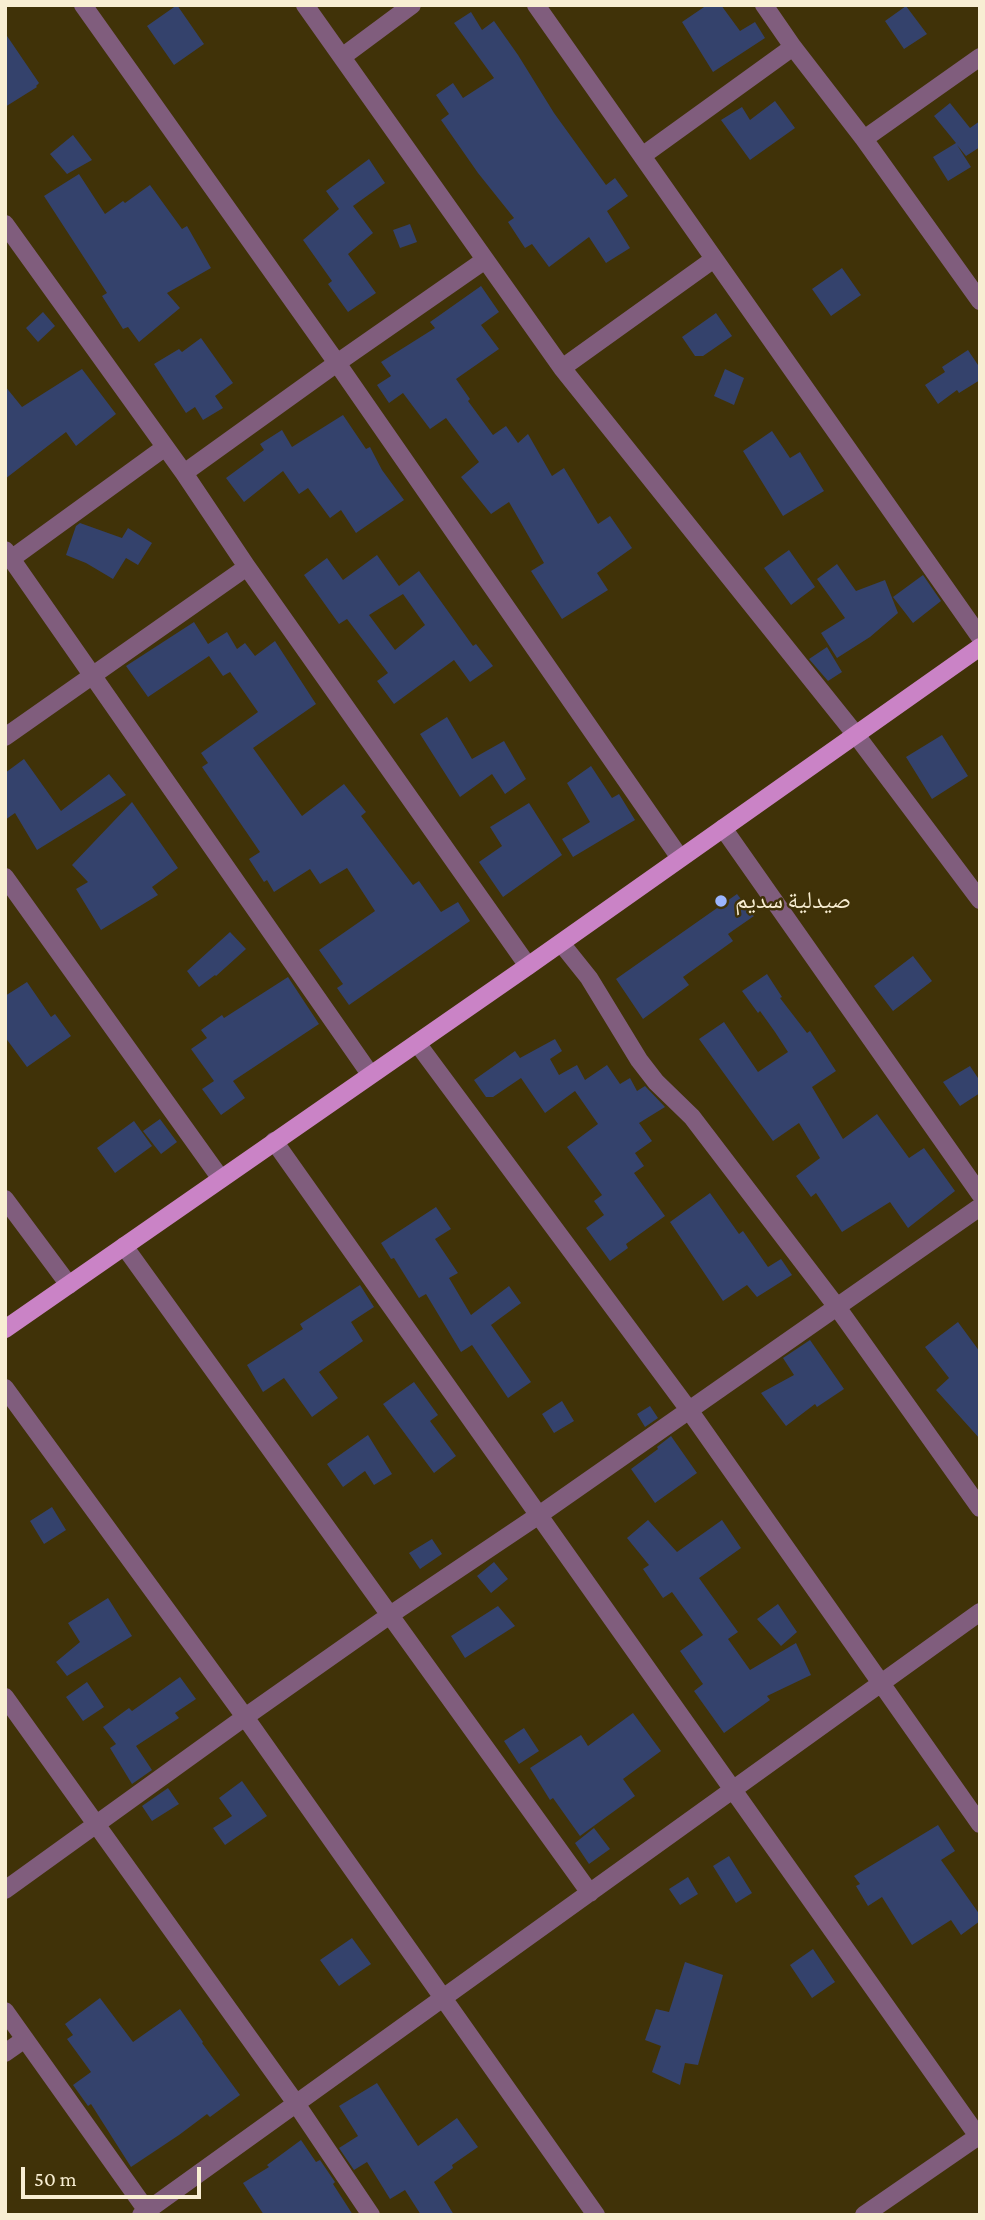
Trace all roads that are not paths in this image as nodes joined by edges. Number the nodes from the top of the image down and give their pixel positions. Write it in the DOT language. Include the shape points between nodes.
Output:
graph roads {
  1 [pos="83,5"];
  2 [pos="305,5"];
  3 [pos="412,5"];
  4 [pos="536,5"];
  5 [pos="764,5"];
  6 [pos="793,47"];
  7 [pos="342,57"];
  8 [pos="980,57"];
  9 [pos="864,139"];
  10 [pos="642,156"];
  11 [pos="5,223"];
  12 [pos="713,259"];
  13 [pos="485,260"];
  14 [pos="980,301"];
  15 [pos="337,363"];
  16 [pos="562,368"];
  17 [pos="164,448"];
  18 [pos="184,473"];
  19 [pos="8,554"];
  20 [pos="247,567"];
  21 [pos="980,637"];
  22 [pos="980,647"];
  23 [pos="93,676"];
  24 [pos="856,734"];
  25 [pos="5,737"];
  26 [pos="723,828"];
  27 [pos="680,858"];
  28 [pos="5,877"];
  29 [pos="980,900"];
  30 [pos="561,943"];
  31 [pos="528,966"];
  32 [pos="417,1043"];
  33 [pos="370,1074"];
  34 [pos="274,1141"];
  35 [pos="221,1178"];
  36 [pos="980,1194"];
  37 [pos="5,1199"];
  38 [pos="980,1207"];
  39 [pos="124,1246"];
  40 [pos="69,1285"];
  41 [pos="836,1307"];
  42 [pos="5,1329"];
  43 [pos="5,1388"];
  44 [pos="689,1410"];
  45 [pos="980,1508"];
  46 [pos="539,1515"];
  47 [pos="980,1612"];
  48 [pos="390,1615"];
  49 [pos="882,1683"];
  50 [pos="5,1697"];
  51 [pos="244,1717"];
  52 [pos="733,1790"];
  53 [pos="97,1823"];
  54 [pos="980,1824"];
  55 [pos="5,1890"];
  56 [pos="590,1893"];
  57 [pos="443,1998"];
  58 [pos="5,2011"];
  59 [pos="25,2039"];
  60 [pos="5,2053"];
  61 [pos="295,2102"];
  62 [pos="979,2137"];
  63 [pos="146,2213"];
  64 [pos="372,2215"];
  65 [pos="596,2215"];
  66 [pos="864,2215"];
  1 -- 15 [label="street"];
  2 -- 7 [label="street"];
  3 -- 7 [label="street"];
  4 -- 10 [label="street"];
  5 -- 6 [label="street"];
  6 -- 9 [label="street"];
  6 -- 10 [label="street"];
  7 -- 13 [label="street"];
  8 -- 9 [label="street"];
  9 -- 14 [label="street"];
  10 -- 12 [label="street"];
  11 -- 17 [label="street"];
  12 -- 16 [label="street"];
  12 -- 21 [label="street"];
  13 -- 15 [label="street"];
  13 -- 16 [label="street"];
  15 -- 18 [label="street"];
  15 -- 27 [label="street"];
  16 -- 24 [label="street"];
  17 -- 18 [label="street"];
  17 -- 19 [label="street"];
  18 -- 20 [label="street"];
  19 -- 23 [label="street"];
  20 -- 23 [label="street"];
  20 -- 31 [label="street"];
  22 -- 24 [label="main road"];
  23 -- 25 [label="street"];
  23 -- 33 [label="street"];
  24 -- 26 [label="main road"];
  24 -- 29 [label="street"];
  26 -- 27 [label="main road"];
  26 -- 36 [label="street"];
  27 -- 30 [label="main road"];
  28 -- 35 [label="street"];
  30 -- 31 [label="main road"];
  30 -- 41 [label="street" via="656,1082 692,1117"];
  31 -- 32 [label="main road"];
  32 -- 33 [label="main road"];
  32 -- 44 [label="street"];
  33 -- 34 [label="main road"];
  34 -- 35 [label="main road"];
  34 -- 46 [label="street"];
  35 -- 39 [label="main road"];
  37 -- 40 [label="street"];
  38 -- 41 [label="street"];
  39 -- 40 [label="main road"];
  39 -- 48 [label="street"];
  40 -- 42 [label="main road"];
  41 -- 44 [label="street"];
  41 -- 45 [label="street"];
  43 -- 51 [label="street"];
  44 -- 46 [label="street"];
  44 -- 49 [label="street"];
  46 -- 48 [label="street"];
  46 -- 52 [label="street"];
  47 -- 49 [label="street"];
  48 -- 51 [label="street"];
  48 -- 56 [label="street"];
  49 -- 52 [label="street"];
  49 -- 54 [label="street"];
  50 -- 53 [label="street"];
  51 -- 53 [label="street"];
  51 -- 57 [label="street"];
  52 -- 56 [label="street"];
  52 -- 62 [label="street"];
  53 -- 55 [label="street"];
  53 -- 61 [label="street"];
  56 -- 57 [label="street"];
  57 -- 61 [label="street"];
  57 -- 65 [label="street"];
  58 -- 59 [label="street"];
  59 -- 60 [label="street"];
  59 -- 63 [label="street"];
  61 -- 63 [label="street"];
  61 -- 64 [label="street"];
  62 -- 66 [label="street"];
}
